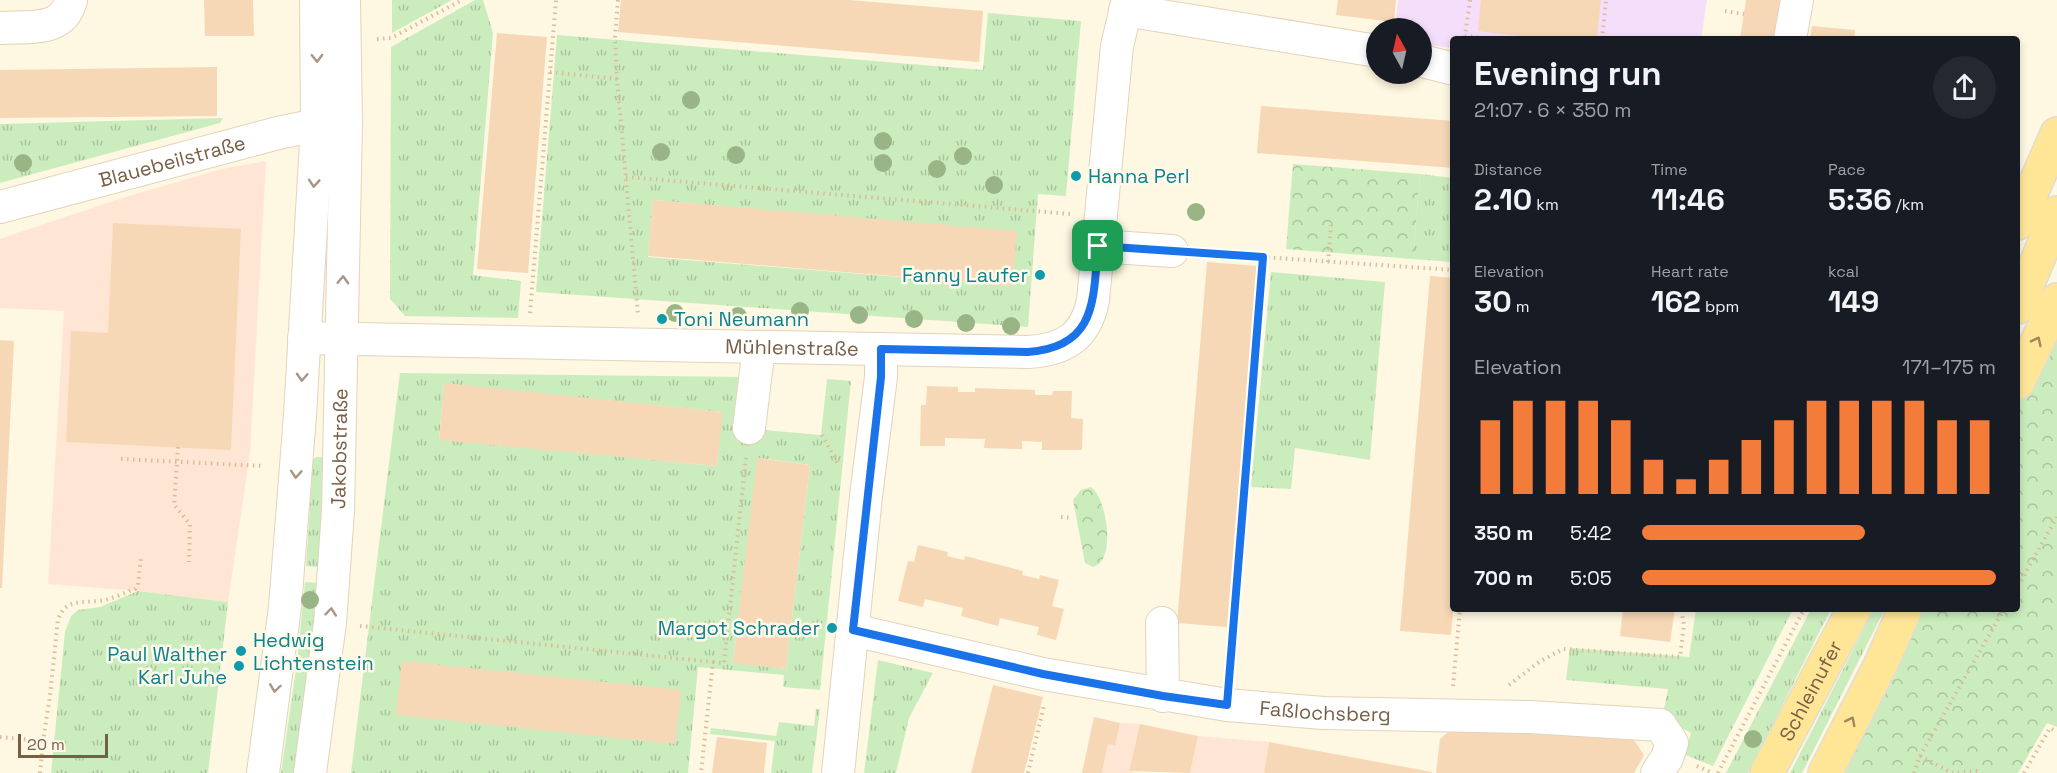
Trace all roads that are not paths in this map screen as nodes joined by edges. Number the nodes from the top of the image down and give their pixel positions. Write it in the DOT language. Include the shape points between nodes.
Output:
graph roads {
  1 [pos="71,0"];
  2 [pos="316,0"];
  3 [pos="344,0"];
  4 [pos="1797,0"];
  5 [pos="1126,5"];
  6 [pos="0,28"];
  7 [pos="1791,36"];
  8 [pos="1366,49"];
  9 [pos="1432,64"];
  10 [pos="1450,68"];
  11 [pos="332,124"];
  12 [pos="2057,134"];
  13 [pos="0,207"];
  14 [pos="2057,213"];
  15 [pos="2020,218"];
  16 [pos="1100,231"];
  17 [pos="1172,251"];
  18 [pos="2057,300"];
  19 [pos="2020,302"];
  20 [pos="304,338"];
  21 [pos="341,339"];
  22 [pos="759,347"];
  23 [pos="881,349"];
  24 [pos="2020,378"];
  25 [pos="749,428"];
  26 [pos="1904,613"];
  27 [pos="1850,615"];
  28 [pos="1162,623"];
  29 [pos="853,630"];
  30 [pos="1163,696"];
  31 [pos="1662,765"];
  32 [pos="263,773"];
  33 [pos="310,773"];
  34 [pos="838,773"];
  35 [pos="1767,773"];
  36 [pos="1825,773"];
  1 -- 6 [label="street" via="68,12 54,25"];
  2 -- 11 [label="street, one-way"];
  3 -- 11 [label="street"];
  4 -- 7 [label="street"];
  5 -- 8 [label="street"];
  5 -- 16 [label="street, Mühlenstraße" via="1117,46"];
  9 -- 10 [label="street"];
  11 -- 13 [label="street, Blauebeilstraße" via="278,133"];
  11 -- 20 [label="street, Jakobstraße, one-way"];
  21 -- 11 [label="street, Jakobstraße, one-way"];
  12 -- 15 [label="main road"];
  14 -- 19 [label="main road"];
  16 -- 17 [label="street"];
  16 -- 23 [label="street, Mühlenstraße" via="1088,318 1075,337 1064,344 1028,352"];
  24 -- 18 [label="main road, one-way"];
  20 -- 21 [label="street, Mühlenstraße"];
  20 -- 32 [label="street, Jakobstraße, one-way" via="290,562"];
  21 -- 22 [label="street, Mühlenstraße"];
  33 -- 21 [label="street, Jakobstraße, one-way" via="334,576"];
  22 -- 23 [label="street, Mühlenstraße"];
  22 -- 25 [label="street"];
  23 -- 29 [label="street"];
  36 -- 26 [label="main road, one-way"];
  27 -- 35 [label="main road, Schleinufer"];
  28 -- 30 [label="street"];
  29 -- 30 [label="street, Faßlochsberg"];
  29 -- 34 [label="street"];
  30 -- 31 [label="street, Faßlochsberg" via="1323,713 1660,725 1672,743"];
}
